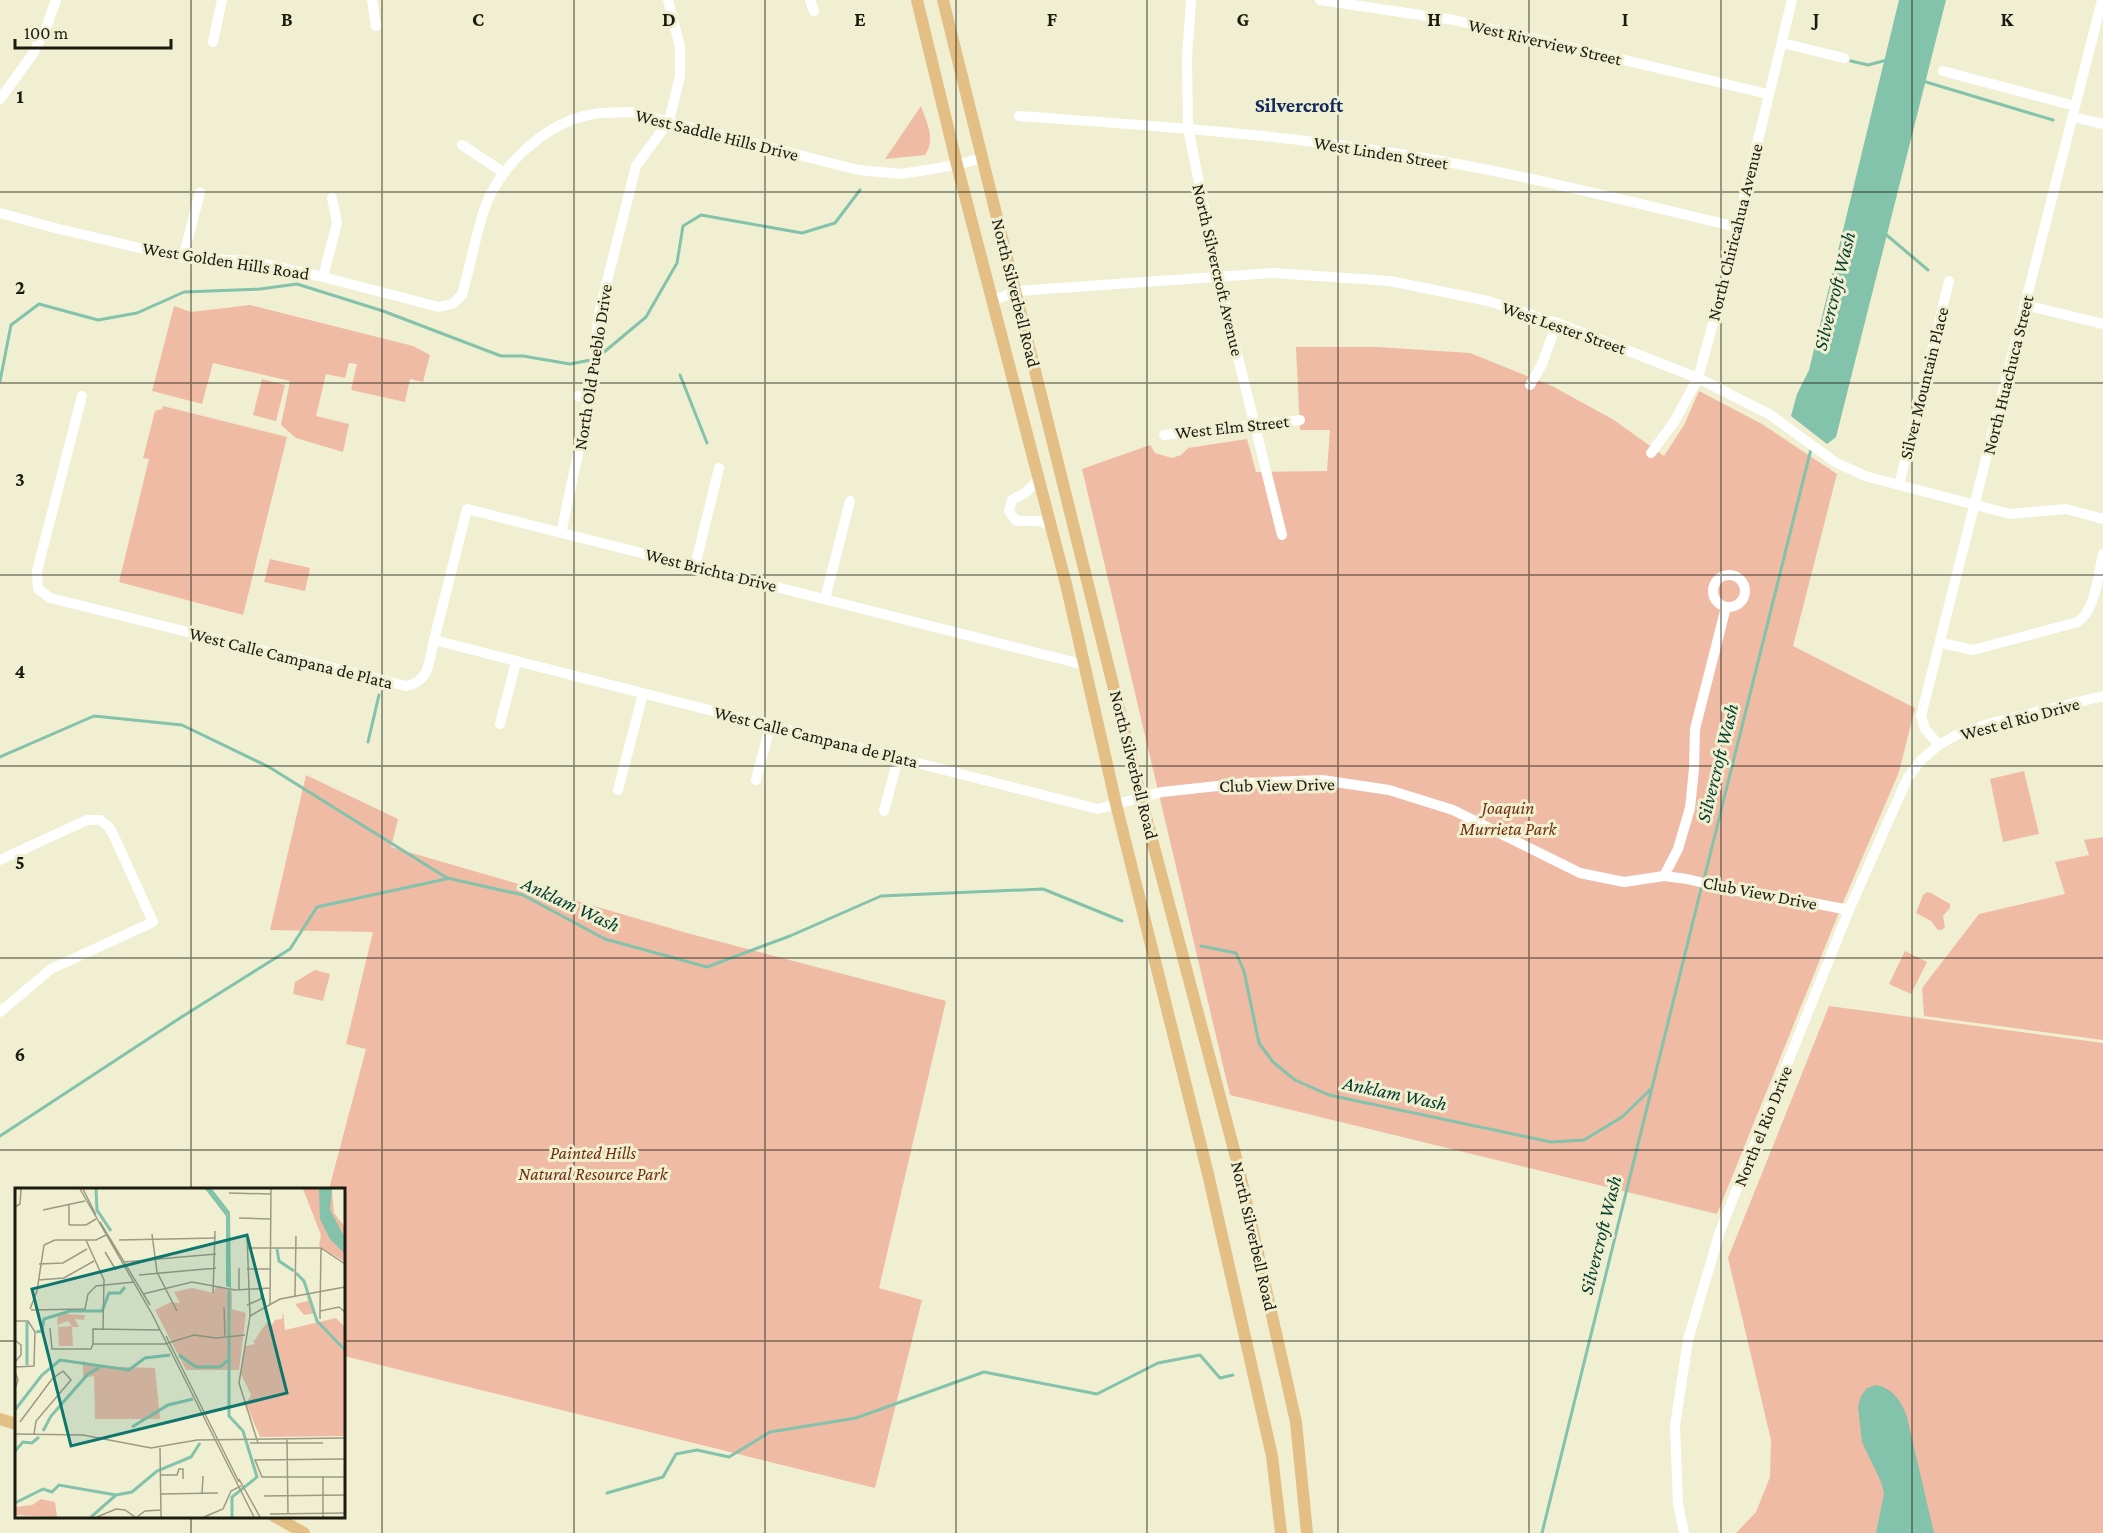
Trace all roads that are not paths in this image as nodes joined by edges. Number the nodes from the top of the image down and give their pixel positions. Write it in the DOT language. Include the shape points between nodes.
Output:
graph roads {
  1 [pos="56,0"];
  2 [pos="222,0"];
  3 [pos="372,0"];
  4 [pos="668,0"];
  5 [pos="917,0"];
  6 [pos="943,0"];
  7 [pos="1191,0"];
  8 [pos="1320,0"];
  9 [pos="1792,0"];
  10 [pos="2102,0"];
  11 [pos="376,26"];
  12 [pos="213,42"];
  13 [pos="1782,43"];
  14 [pos="1844,58"];
  15 [pos="1944,72"];
  16 [pos="1768,93"];
  17 [pos="0,99"];
  18 [pos="2074,111"];
  19 [pos="1019,116"];
  20 [pos="669,121"];
  21 [pos="2103,124"];
  22 [pos="1188,128"];
  23 [pos="462,145"];
  24 [pos="981,158"];
  25 [pos="957,165"];
  26 [pos="503,172"];
  27 [pos="200,192"];
  28 [pos="332,198"];
  29 [pos="0,213"];
  30 [pos="1737,227"];
  31 [pos="183,258"];
  32 [pos="323,277"];
  33 [pos="1218,277"];
  34 [pos="1949,281"];
  35 [pos="1017,291"];
  36 [pos="992,301"];
  37 [pos="452,304"];
  38 [pos="2025,305"];
  39 [pos="1557,323"];
  40 [pos="2103,324"];
  41 [pos="1698,378"];
  42 [pos="1530,385"];
  43 [pos="82,396"];
  44 [pos="578,396"];
  45 [pos="590,399"];
  46 [pos="1300,420"];
  47 [pos="1254,424"];
  48 [pos="1164,435"];
  49 [pos="1651,453"];
  50 [pos="719,468"];
  51 [pos="1039,479"];
  52 [pos="1899,485"];
  53 [pos="849,501"];
  54 [pos="1975,507"];
  55 [pos="2103,519"];
  56 [pos="1051,526"];
  57 [pos="561,533"];
  58 [pos="1282,535"];
  59 [pos="2103,554"];
  60 [pos="695,566"];
  61 [pos="825,599"];
  62 [pos="1726,607"];
  63 [pos="434,640"];
  64 [pos="1941,643"];
  65 [pos="1108,661"];
  66 [pos="516,662"];
  67 [pos="1085,665"];
  68 [pos="643,694"];
  69 [pos="2103,696"];
  70 [pos="500,723"];
  71 [pos="770,726"];
  72 [pos="1939,745"];
  73 [pos="898,758"];
  74 [pos="756,780"];
  75 [pos="618,790"];
  76 [pos="1141,798"];
  77 [pos="1116,804"];
  78 [pos="885,812"];
  79 [pos="0,860"];
  80 [pos="1664,876"];
  81 [pos="1849,910"];
  82 [pos="0,1012"];
  83 [pos="0,1419"];
  84 [pos="15,1424"];
  85 [pos="278,1518"];
  86 [pos="304,1533"];
  87 [pos="1281,1533"];
  88 [pos="1307,1533"];
  89 [pos="1684,1533"];
  1 -- 17 [label="street" via="32,55"];
  2 -- 12 [label="street"];
  3 -- 11 [label="street"];
  4 -- 20 [label="street, North Old Pueblo Drive" via="680,47 680,76"];
  5 -- 25 [label="main road, North Silverbell Road"];
  6 -- 24 [label="main road, North Silverbell Road"];
  7 -- 22 [label="street, North Silvercroft Avenue"];
  8 -- 16 [label="street, West Riverview Street" via="1454,20"];
  9 -- 13 [label="street, North Chiricahua Avenue"];
  10 -- 18 [label="street, North Huachuca Street"];
  13 -- 14 [label="street"];
  13 -- 16 [label="street, North Chiricahua Avenue"];
  15 -- 18 [label="street"];
  16 -- 30 [label="street, North Chiricahua Avenue"];
  18 -- 21 [label="street"];
  18 -- 38 [label="street, North Huachuca Street"];
  19 -- 22 [label="street, West Linden Street"];
  20 -- 25 [label="street, West Saddle Hills Drive" via="858,170 901,174"];
  20 -- 26 [label="street, West Saddle Hills Drive" via="631,112 593,114 560,126 529,146"];
  20 -- 45 [label="street, North Old Pueblo Drive" via="636,166 598,317"];
  22 -- 30 [label="street, West Linden Street" via="1347,146 1537,178"];
  22 -- 33 [label="street, North Silvercroft Avenue"];
  23 -- 26 [label="street"];
  24 -- 25 [label="street, West Saddle Hills Drive"];
  24 -- 35 [label="main road, North Silverbell Road"];
  25 -- 36 [label="main road, North Silverbell Road"];
  26 -- 37 [label="street, West Saddle Hills Drive" via="485,208 462,295"];
  27 -- 31 [label="street"];
  28 -- 32 [label="street" via="337,223"];
  29 -- 31 [label="street, West Golden Hills Road"];
  30 -- 41 [label="street, North Chiricahua Avenue"];
  31 -- 32 [label="street, West Golden Hills Road" via="251,261"];
  32 -- 37 [label="street, West Golden Hills Road" via="438,307"];
  33 -- 35 [label="street, West Lester Street"];
  33 -- 39 [label="street, West Lester Street" via="1273,273 1390,281 1488,301"];
  33 -- 47 [label="street, North Silvercroft Avenue"];
  34 -- 52 [label="street, Silver Mountain Place"];
  35 -- 36 [label="street, West Lester Street"];
  35 -- 65 [label="main road, North Silverbell Road"];
  36 -- 51 [label="main road, North Silverbell Road"];
  38 -- 40 [label="street"];
  38 -- 54 [label="street, North Huachuca Street"];
  39 -- 41 [label="street, West Lester Street"];
  39 -- 42 [label="street"];
  41 -- 49 [label="street, North Chiricahua Avenue" via="1674,422"];
  41 -- 52 [label="street, West Lester Street" via="1769,414 1835,462 1865,476"];
  43 -- 63 [label="street, West Calle Campana de Plata" via="37,571 36,587 50,598 406,686 423,679"];
  44 -- 45 [label="street"];
  45 -- 57 [label="street, North Old Pueblo Drive"];
  46 -- 47 [label="street, West Elm Street"];
  47 -- 48 [label="street, West Elm Street"];
  47 -- 58 [label="street, North Silvercroft Avenue"];
  50 -- 60 [label="street"];
  51 -- 56 [label="main road, North Silverbell Road"];
  51 -- 56 [label="street" via="1012,500 1009,511 1016,521 1040,521"];
  52 -- 54 [label="street, West Lester Street"];
  53 -- 61 [label="street"];
  54 -- 55 [label="street, West Lester Street" via="2010,514 2066,509"];
  54 -- 64 [label="street, North Huachuca Street"];
  56 -- 67 [label="main road, North Silverbell Road"];
  57 -- 60 [label="street, West Brichta Drive"];
  57 -- 63 [label="street, West Brichta Drive" via="466,509"];
  59 -- 64 [label="street" via="2091,604 2082,619 2069,626 1973,650"];
  60 -- 61 [label="street, West Brichta Drive"];
  61 -- 67 [label="street, West Brichta Drive"];
  62 -- 80 [label="street" via="1695,729 1690,808 1678,849"];
  63 -- 66 [label="street, West Calle Campana de Plata"];
  64 -- 72 [label="street, North Huachuca Street" via="1922,716 1925,729"];
  65 -- 67 [label="main road"];
  65 -- 76 [label="main road, North Silverbell Road"];
  66 -- 68 [label="street, West Calle Campana de Plata"];
  66 -- 70 [label="street"];
  67 -- 77 [label="main road, North Silverbell Road"];
  68 -- 71 [label="street, West Calle Campana de Plata"];
  68 -- 75 [label="street"];
  69 -- 72 [label="street, West el Rio Drive" via="1995,722 1960,733"];
  71 -- 73 [label="street, West Calle Campana de Plata"];
  71 -- 74 [label="street"];
  72 -- 81 [label="street, North el Rio Drive" via="1907,779"];
  73 -- 77 [label="street, West Calle Campana de Plata" via="1098,809"];
  73 -- 78 [label="street"];
  76 -- 77 [label="street, Club View Drive"];
  76 -- 80 [label="street, Club View Drive" via="1245,783 1344,783 1389,790 1453,810 1580,873 1624,882"];
  76 -- 88 [label="main road, North Silverbell Road" via="1238,1165 1284,1368 1296,1422"];
  77 -- 87 [label="main road, North Silverbell Road" via="1263,1414"];
  79 -- 82 [label="street" via="101,816 153,922 51,969"];
  80 -- 81 [label="street, Club View Drive"];
  81 -- 89 [label="street, North el Rio Drive" via="1720,1231 1688,1340 1675,1426 1678,1504"];
  83 -- 84 [label="main road"];
  85 -- 86 [label="main road"];
}
